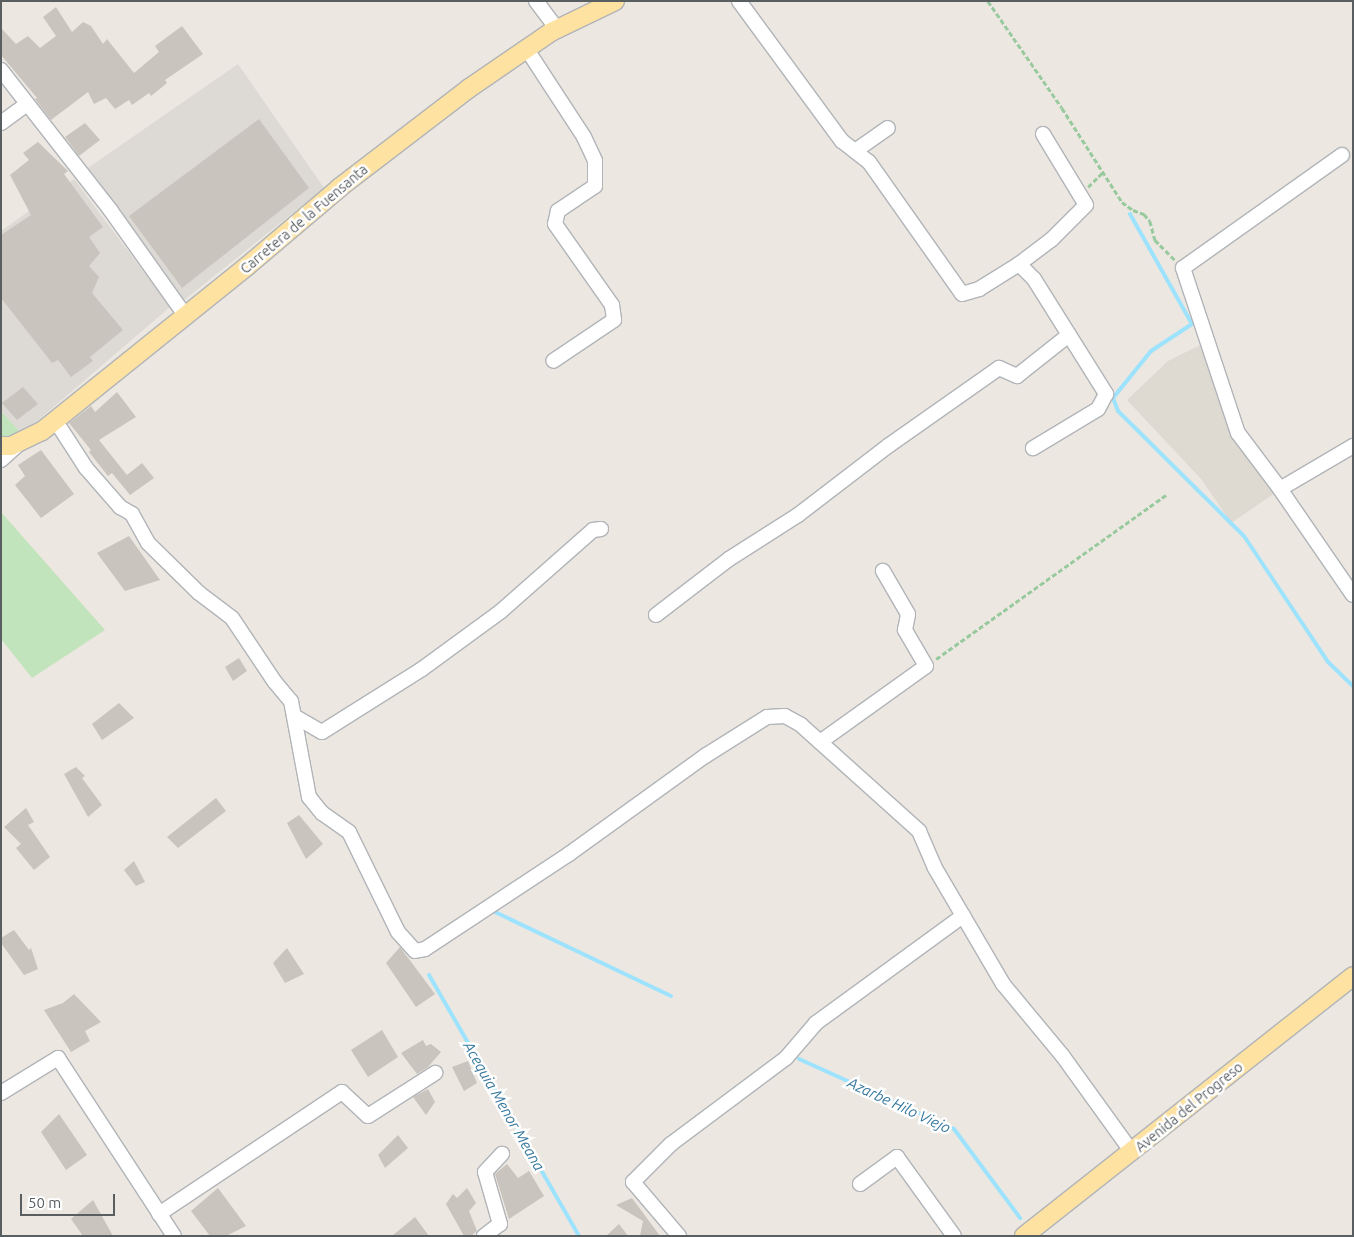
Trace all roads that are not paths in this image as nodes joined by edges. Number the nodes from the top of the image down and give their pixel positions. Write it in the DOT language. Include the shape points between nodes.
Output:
graph roads {
  1 [pos="536,1"];
  2 [pos="615,1"];
  3 [pos="739,1"];
  4 [pos="557,29"];
  5 [pos="526,48"];
  6 [pos="1,70"];
  7 [pos="27,104"];
  8 [pos="1,123"];
  9 [pos="888,128"];
  10 [pos="1044,134"];
  11 [pos="855,151"];
  12 [pos="1342,155"];
  13 [pos="1019,264"];
  14 [pos="185,316"];
  15 [pos="1069,335"];
  16 [pos="553,361"];
  17 [pos="55,420"];
  18 [pos="22,441"];
  19 [pos="1,446"];
  20 [pos="1353,446"];
  21 [pos="1033,448"];
  22 [pos="1,460"];
  23 [pos="1280,489"];
  24 [pos="601,529"];
  25 [pos="883,571"];
  26 [pos="1353,596"];
  27 [pos="656,615"];
  28 [pos="294,716"];
  29 [pos="820,742"];
  30 [pos="963,916"];
  31 [pos="1353,976"];
  32 [pos="435,1073"];
  33 [pos="1,1093"];
  34 [pos="1132,1152"];
  35 [pos="502,1154"];
  36 [pos="860,1184"];
  37 [pos="159,1214"];
  38 [pos="174,1236"];
  39 [pos="484,1236"];
  40 [pos="679,1236"];
  41 [pos="954,1236"];
  42 [pos="1024,1236"];
  1 -- 4 [label="street"];
  2 -- 4 [label="main road, Carretera de la Fuensanta"];
  3 -- 11 [label="street" via="842,141"];
  4 -- 5 [label="main road, Carretera de la Fuensanta"];
  5 -- 14 [label="main road, Carretera de la Fuensanta" via="339,188"];
  5 -- 16 [label="street" via="584,137 595,161 595,186 558,211 555,224 612,305 614,320"];
  6 -- 7 [label="street"];
  7 -- 8 [label="street"];
  7 -- 14 [label="street" via="111,212"];
  9 -- 11 [label="street"];
  10 -- 13 [label="street" via="1086,205 1051,240"];
  11 -- 13 [label="street" via="869,162 962,294 979,289"];
  12 -- 23 [label="street" via="1184,268 1238,433"];
  13 -- 15 [label="street" via="1034,279"];
  14 -- 17 [label="main road, Carretera de la Fuensanta"];
  15 -- 21 [label="street" via="1106,394 1098,409"];
  15 -- 27 [label="street" via="1017,376 998,368 798,515 729,559"];
  17 -- 18 [label="main road, Carretera de la Fuensanta"];
  17 -- 28 [label="street" via="86,468 120,507 132,514 148,543 199,593 232,618 274,682 291,701"];
  18 -- 19 [label="main road, Carretera de la Fuensanta"];
  18 -- 22 [label="street"];
  20 -- 23 [label="street"];
  23 -- 26 [label="street"];
  24 -- 28 [label="street" via="593,530 500,612 422,669 322,732"];
  25 -- 29 [label="street" via="908,614 905,630 926,666"];
  28 -- 29 [label="street" via="309,797 322,813 349,832 398,932 415,951 425,949 569,854 705,756 767,717 786,716"];
  29 -- 30 [label="street" via="919,831 935,868"];
  30 -- 34 [label="street" via="1003,984 1062,1055"];
  30 -- 40 [label="street" via="816,1022 786,1058 671,1144 633,1182"];
  31 -- 34 [label="main road, Avenida del Progreso"];
  32 -- 37 [label="street" via="368,1116 342,1092"];
  33 -- 37 [label="street" via="58,1058"];
  34 -- 42 [label="main road, Avenida del Progreso"];
  35 -- 39 [label="street" via="485,1172 500,1224"];
  36 -- 41 [label="street" via="898,1157"];
  37 -- 38 [label="street"];
}
